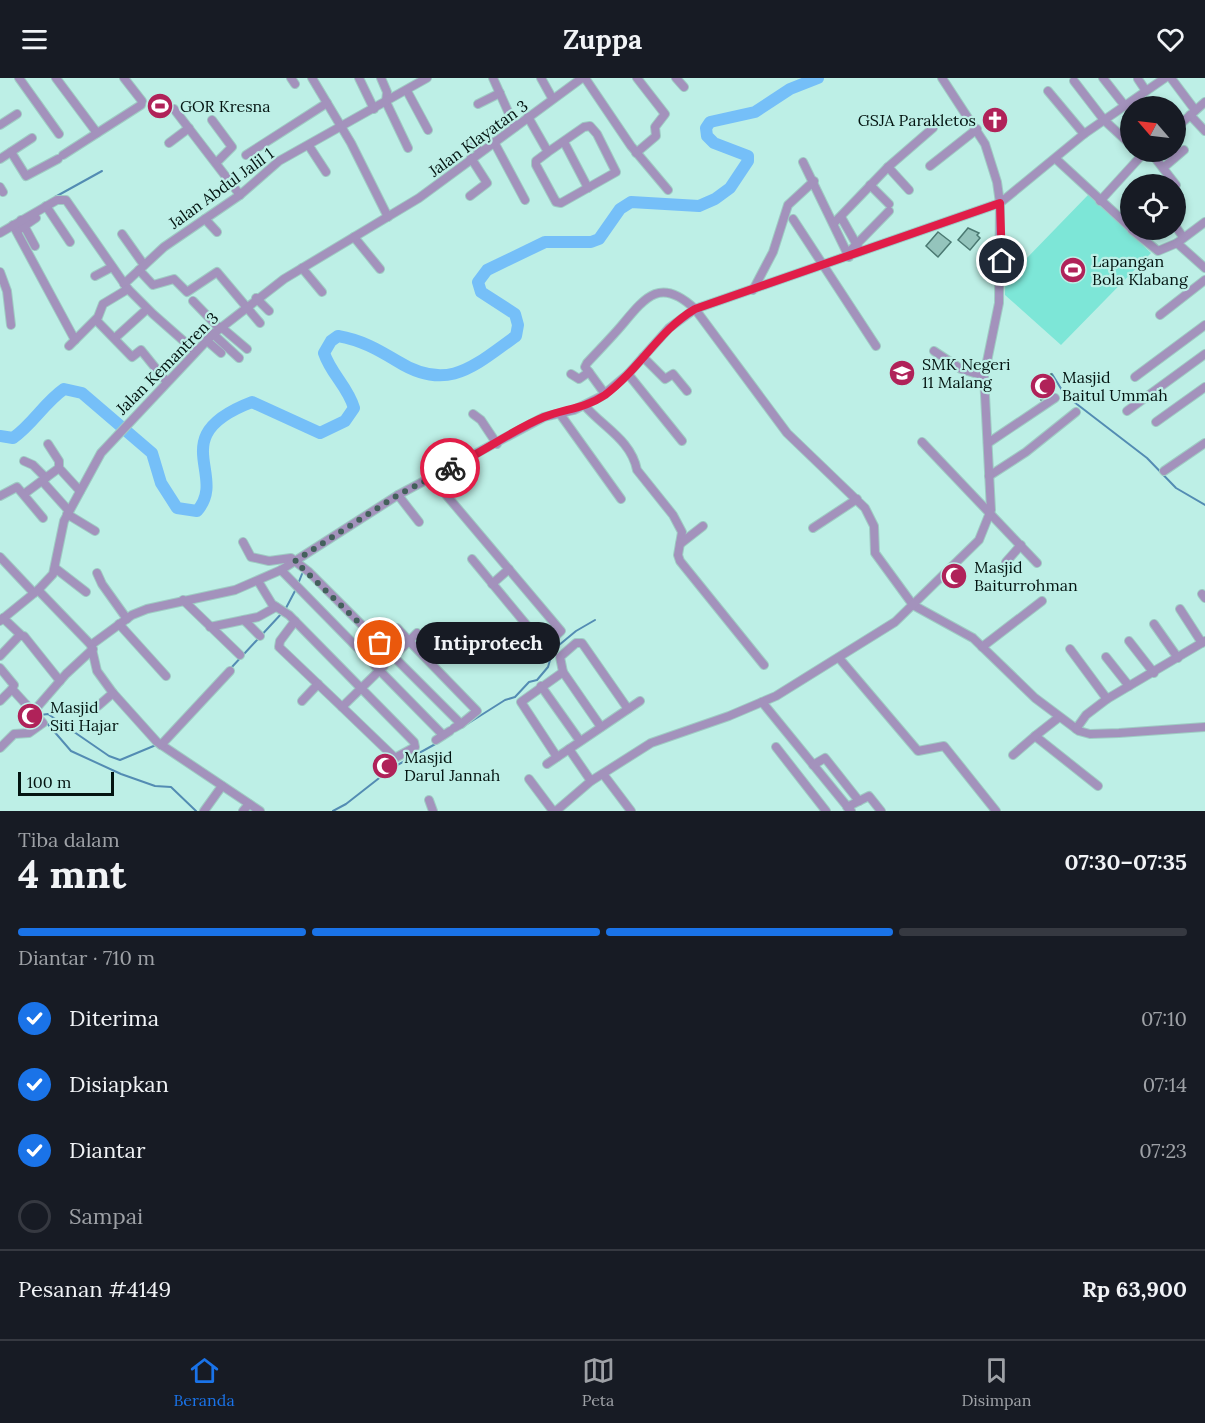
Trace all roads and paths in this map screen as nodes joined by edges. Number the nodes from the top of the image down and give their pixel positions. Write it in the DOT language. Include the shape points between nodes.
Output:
graph roads {
  1 [pos="19,78"];
  2 [pos="56,78"];
  3 [pos="124,78"];
  4 [pos="312,78"];
  5 [pos="359,78"];
  6 [pos="381,78"];
  7 [pos="428,78"];
  8 [pos="493,78"];
  9 [pos="541,78"];
  10 [pos="584,78"];
  11 [pos="637,78"];
  12 [pos="676,78"];
  13 [pos="942,78"];
  14 [pos="1103,78"];
  15 [pos="1165,78"];
  16 [pos="1171,78"];
  17 [pos="1138,79"];
  18 [pos="1074,81"];
  19 [pos="684,87"];
  20 [pos="407,91"];
  21 [pos="1048,91"];
  22 [pos="1146,91"];
  23 [pos="500,93"];
  24 [pos="551,96"];
  25 [pos="1139,96"];
  26 [pos="1120,100"];
  27 [pos="386,102"];
  28 [pos="1205,102"];
  29 [pos="327,103"];
  30 [pos="478,104"];
  31 [pos="174,109"];
  32 [pos="374,109"];
  33 [pos="1120,109"];
  34 [pos="1192,112"];
  35 [pos="17,114"];
  36 [pos="528,117"];
  37 [pos="1186,118"];
  38 [pos="212,120"];
  39 [pos="1104,120"];
  40 [pos="0,125"];
  41 [pos="343,127"];
  42 [pos="515,127"];
  43 [pos="189,128"];
  44 [pos="933,128"];
  45 [pos="977,129"];
  46 [pos="428,130"];
  47 [pos="1205,131"];
  48 [pos="97,133"];
  49 [pos="59,134"];
  50 [pos="1084,134"];
  51 [pos="1120,135"];
  52 [pos="32,138"];
  53 [pos="494,142"];
  54 [pos="564,142"];
  55 [pos="169,143"];
  56 [pos="475,144"];
  57 [pos="309,146"];
  58 [pos="408,148"];
  59 [pos="11,152"];
  60 [pos="479,152"];
  61 [pos="548,152"];
  62 [pos="636,153"];
  63 [pos="246,155"];
  64 [pos="471,158"];
  65 [pos="0,159"];
  66 [pos="1056,159"];
  67 [pos="217,162"];
  68 [pos="803,162"];
  69 [pos="1132,162"];
  70 [pos="1159,162"];
  71 [pos="1170,162"];
  72 [pos="930,166"];
  73 [pos="888,167"];
  74 [pos="1163,168"];
  75 [pos="326,172"];
  76 [pos="1168,174"];
  77 [pos="814,181"];
  78 [pos="870,185"];
  79 [pos="588,188"];
  80 [pos="668,190"];
  81 [pos="909,190"];
  82 [pos="240,195"];
  83 [pos="470,196"];
  84 [pos="525,200"];
  85 [pos="1100,201"];
  86 [pos="1000,203"];
  87 [pos="46,206"];
  88 [pos="388,217"];
  89 [pos="1120,217"];
  90 [pos="36,218"];
  91 [pos="205,219"];
  92 [pos="794,219"];
  93 [pos="1205,222"];
  94 [pos="19,225"];
  95 [pos="217,232"];
  96 [pos="0,233"];
  97 [pos="122,234"];
  98 [pos="1186,236"];
  99 [pos="354,237"];
  100 [pos="1146,240"];
  101 [pos="1180,240"];
  102 [pos="69,242"];
  103 [pos="856,244"];
  104 [pos="35,246"];
  105 [pos="861,253"];
  106 [pos="848,256"];
  107 [pos="112,267"];
  108 [pos="141,267"];
  109 [pos="822,267"];
  110 [pos="302,268"];
  111 [pos="1205,268"];
  112 [pos="381,269"];
  113 [pos="0,272"];
  114 [pos="95,276"];
  115 [pos="1205,280"];
  116 [pos="126,286"];
  117 [pos="753,290"];
  118 [pos="322,292"];
  119 [pos="256,298"];
  120 [pos="193,301"];
  121 [pos="246,306"];
  122 [pos="147,309"];
  123 [pos="695,309"];
  124 [pos="269,311"];
  125 [pos="1160,315"];
  126 [pos="96,320"];
  127 [pos="260,323"];
  128 [pos="11,325"];
  129 [pos="1205,325"];
  130 [pos="218,330"];
  131 [pos="115,338"];
  132 [pos="207,340"];
  133 [pos="876,346"];
  134 [pos="247,349"];
  135 [pos="195,351"];
  136 [pos="934,351"];
  137 [pos="221,353"];
  138 [pos="1205,354"];
  139 [pos="643,357"];
  140 [pos="239,358"];
  141 [pos="589,372"];
  142 [pos="571,374"];
  143 [pos="627,374"];
  144 [pos="984,376"];
  145 [pos="1135,377"];
  146 [pos="166,381"];
  147 [pos="1205,387"];
  148 [pos="687,391"];
  149 [pos="605,394"];
  150 [pos="1055,398"];
  151 [pos="585,406"];
  152 [pos="1127,411"];
  153 [pos="1076,412"];
  154 [pos="473,414"];
  155 [pos="560,414"];
  156 [pos="1156,422"];
  157 [pos="682,441"];
  158 [pos="922,442"];
  159 [pos="988,443"];
  160 [pos="1205,443"];
  161 [pos="48,444"];
  162 [pos="497,444"];
  163 [pos="24,461"];
  164 [pos="59,468"];
  165 [pos="1164,471"];
  166 [pos="989,476"];
  167 [pos="431,477"];
  168 [pos="45,480"];
  169 [pos="80,491"];
  170 [pos="24,494"];
  171 [pos="398,495"];
  172 [pos="0,496"];
  173 [pos="621,499"];
  174 [pos="856,499"];
  175 [pos="68,513"];
  176 [pos="991,514"];
  177 [pos="43,518"];
  178 [pos="418,522"];
  179 [pos="703,526"];
  180 [pos="813,528"];
  181 [pos="95,531"];
  182 [pos="243,543"];
  183 [pos="680,544"];
  184 [pos="1021,545"];
  185 [pos="0,557"];
  186 [pos="472,559"];
  187 [pos="295,561"];
  188 [pos="1006,562"];
  189 [pos="1037,563"];
  190 [pos="55,568"];
  191 [pos="509,569"];
  192 [pos="281,570"];
  193 [pos="97,573"];
  194 [pos="258,581"];
  195 [pos="492,584"];
  196 [pos="36,592"];
  197 [pos="86,592"];
  198 [pos="183,600"];
  199 [pos="1042,601"];
  200 [pos="913,605"];
  201 [pos="276,607"];
  202 [pos="1180,609"];
  203 [pos="1,619"];
  204 [pos="127,619"];
  205 [pos="244,620"];
  206 [pos="295,621"];
  207 [pos="119,624"];
  208 [pos="1154,624"];
  209 [pos="210,627"];
  210 [pos="397,628"];
  211 [pos="417,633"];
  212 [pos="21,635"];
  213 [pos="260,636"];
  214 [pos="409,641"];
  215 [pos="1129,641"];
  216 [pos="1204,642"];
  217 [pos="92,647"];
  218 [pos="982,647"];
  219 [pos="1070,649"];
  220 [pos="0,656"];
  221 [pos="240,656"];
  222 [pos="1106,657"];
  223 [pos="839,658"];
  224 [pos="1178,658"];
  225 [pos="386,664"];
  226 [pos="764,665"];
  227 [pos="0,668"];
  228 [pos="230,671"];
  229 [pos="563,672"];
  230 [pos="1154,673"];
  231 [pos="166,676"];
  232 [pos="60,681"];
  233 [pos="318,684"];
  234 [pos="541,686"];
  235 [pos="1129,686"];
  236 [pos="361,687"];
  237 [pos="13,688"];
  238 [pos="113,693"];
  239 [pos="1107,699"];
  240 [pos="640,700"];
  241 [pos="0,701"];
  242 [pos="302,701"];
  243 [pos="762,702"];
  244 [pos="98,706"];
  245 [pos="342,707"];
  246 [pos="628,709"];
  247 [pos="35,710"];
  248 [pos="1058,718"];
  249 [pos="601,727"];
  250 [pos="1205,727"];
  251 [pos="1076,729"];
  252 [pos="449,732"];
  253 [pos="1035,736"];
  254 [pos="580,741"];
  255 [pos="161,745"];
  256 [pos="776,747"];
  257 [pos="0,748"];
  258 [pos="569,748"];
  259 [pos="1012,755"];
  260 [pos="557,757"];
  261 [pos="547,764"];
  262 [pos="813,765"];
  263 [pos="603,774"];
  264 [pos="529,779"];
  265 [pos="591,781"];
  266 [pos="222,786"];
  267 [pos="1098,786"];
  268 [pos="429,800"];
  269 [pos="859,801"];
  270 [pos="249,804"];
  271 [pos="849,809"];
  272 [pos="204,811"];
  273 [pos="243,811"];
  274 [pos="260,811"];
  275 [pos="433,811"];
  276 [pos="555,811"];
  277 [pos="631,811"];
  278 [pos="825,811"];
  279 [pos="881,811"];
  280 [pos="996,811"];
  1 -- 49 [label="street"];
  2 -- 48 [label="street"];
  3 -- 48 [label="street" via="142,104"];
  4 -- 29 [label="street"];
  5 -- 32 [label="street"];
  6 -- 27 [label="street" via="387,92"];
  7 -- 20 [label="street, Jalan Abdul Jalil 1"];
  8 -- 23 [label="street"];
  9 -- 24 [label="street"];
  10 -- 36 [label="street, Jalan Klayatan 3"];
  10 -- 62 [label="street"];
  11 -- 62 [label="street" via="665,114 655,127 657,136"];
  12 -- 19 [label="street"];
  13 -- 45 [label="street"];
  14 -- 26 [label="street"];
  15 -- 22 [label="street"];
  16 -- 34 [label="street"];
  17 -- 22 [label="street"];
  18 -- 39 [label="street"];
  20 -- 27 [label="street, Jalan Abdul Jalil 1"];
  20 -- 46 [label="street"];
  21 -- 50 [label="street"];
  22 -- 25 [label="street"];
  23 -- 30 [label="street"];
  23 -- 42 [label="street"];
  27 -- 32 [label="street, Jalan Abdul Jalil 1"];
  27 -- 58 [label="street"];
  28 -- 34 [label="street"];
  29 -- 41 [label="street"];
  29 -- 63 [label="street"];
  31 -- 43 [label="street"];
  32 -- 41 [label="street, Jalan Abdul Jalil 1"];
  33 -- 39 [label="street"];
  34 -- 37 [label="street"];
  34 -- 47 [label="street"];
  35 -- 40 [label="street"];
  36 -- 42 [label="street, Jalan Klayatan 3"];
  36 -- 61 [label="street"];
  38 -- 67 [label="street" via="232,147"];
  39 -- 50 [label="street"];
  39 -- 51 [label="street"];
  41 -- 57 [label="street, Jalan Abdul Jalil 1"];
  41 -- 88 [label="street"];
  42 -- 53 [label="street, Jalan Klayatan 3"];
  43 -- 55 [label="street"];
  43 -- 67 [label="street"];
  44 -- 73 [label="street"];
  45 -- 72 [label="street"];
  45 -- 86 [label="street" via="992,165"];
  48 -- 59 [label="street" via="26,176"];
  50 -- 66 [label="street"];
  52 -- 59 [label="street"];
  53 -- 60 [label="street, Jalan Klayatan 3"];
  53 -- 84 [label="street"];
  54 -- 61 [label="street"];
  54 -- 79 [label="street"];
  54 -- 79 [label="street" via="590,126 616,170"];
  56 -- 60 [label="street"];
  57 -- 75 [label="street"];
  57 -- 82 [label="street, Jalan Abdul Jalil 1" via="279,161"];
  59 -- 65 [label="street"];
  60 -- 64 [label="street, Jalan Klayatan 3"];
  61 -- 79 [label="street" via="536,165 556,202"];
  62 -- 80 [label="street"];
  64 -- 83 [label="street" via="487,183"];
  64 -- 88 [label="street, Jalan Klayatan 3"];
  66 -- 85 [label="street"];
  66 -- 86 [label="street"];
  67 -- 82 [label="street"];
  68 -- 77 [label="street"];
  69 -- 85 [label="street"];
  70 -- 74 [label="street"];
  71 -- 74 [label="street"];
  73 -- 78 [label="street"];
  73 -- 81 [label="street"];
  74 -- 76 [label="street"];
  77 -- 106 [label="street"];
  77 -- 117 [label="street" via="788,205 772,252"];
  78 -- 103 [label="street" via="838,220"];
  78 -- 103 [label="street" via="889,208"];
  82 -- 91 [label="street, Jalan Abdul Jalil 1"];
  85 -- 89 [label="street"];
  86 -- 105 [label="street"];
  86 -- 144 [label="street" via="1000,297"];
  87 -- 94 [label="street"];
  87 -- 102 [label="street"];
  87 -- 107 [label="street" via="61,198 66,200"];
  88 -- 99 [label="street, Jalan Kemantren 3"];
  90 -- 94 [label="street"];
  91 -- 95 [label="street"];
  91 -- 108 [label="street, Jalan Abdul Jalil 1"];
  92 -- 109 [label="street"];
  93 -- 98 [label="street"];
  94 -- 96 [label="street"];
  94 -- 104 [label="street"];
  94 -- 126 [label="street, Jalan Abdul Jalil 1" via="72,343"];
  97 -- 108 [label="street"];
  99 -- 110 [label="street, Jalan Kemantren 3"];
  99 -- 112 [label="street"];
  100 -- 101 [label="street" via="1158,251"];
  101 -- 111 [label="street"];
  103 -- 105 [label="street"];
  103 -- 106 [label="street"];
  105 -- 106 [label="street"];
  106 -- 109 [label="street"];
  107 -- 114 [label="street"];
  107 -- 116 [label="street"];
  108 -- 116 [label="street, Jalan Abdul Jalil 1"];
  108 -- 121 [label="street" via="153,285 174,279 187,292 217,272"];
  109 -- 117 [label="street"];
  109 -- 133 [label="street"];
  110 -- 118 [label="street"];
  110 -- 119 [label="street, Jalan Kemantren 3"];
  113 -- 128 [label="street"];
  115 -- 125 [label="street"];
  116 -- 122 [label="street"];
  116 -- 126 [label="street, Jalan Abdul Jalil 1" via="103,304"];
  117 -- 123 [label="street"];
  119 -- 121 [label="street, Jalan Kemantren 3"];
  119 -- 124 [label="street"];
  120 -- 130 [label="street"];
  121 -- 127 [label="street"];
  121 -- 130 [label="street, Jalan Kemantren 3"];
  122 -- 131 [label="street"];
  122 -- 135 [label="street"];
  123 -- 139 [label="street" via="669,328"];
  123 -- 141 [label="street" via="671,292 652,294 587,363"];
  123 -- 174 [label="street" via="787,434"];
  126 -- 131 [label="street"];
  129 -- 145 [label="street"];
  130 -- 132 [label="street, Jalan Kemantren 3"];
  130 -- 134 [label="street"];
  130 -- 140 [label="street"];
  131 -- 146 [label="street" via="132,357 141,350"];
  132 -- 135 [label="street, Jalan Kemantren 3"];
  132 -- 137 [label="street"];
  135 -- 146 [label="street, Jalan Kemantren 3"];
  136 -- 144 [label="street" via="961,369"];
  138 -- 152 [label="street"];
  139 -- 143 [label="street"];
  139 -- 148 [label="street" via="660,377 665,379 673,374"];
  141 -- 142 [label="street" via="577,379"];
  141 -- 149 [label="street"];
  143 -- 149 [label="street"];
  143 -- 157 [label="street"];
  144 -- 159 [label="street"];
  146 -- 169 [label="street, Jalan Kemantren 3" via="107,446"];
  147 -- 156 [label="street"];
  149 -- 151 [label="street"];
  150 -- 159 [label="street"];
  151 -- 155 [label="street"];
  151 -- 183 [label="street" via="616,433 637,470 673,515 682,532"];
  153 -- 166 [label="street"];
  154 -- 162 [label="street"];
  155 -- 162 [label="street" via="544,417"];
  155 -- 173 [label="street"];
  158 -- 176 [label="street"];
  159 -- 166 [label="street"];
  160 -- 165 [label="street"];
  161 -- 164 [label="street"];
  162 -- 167 [label="street"];
  163 -- 168 [label="street" via="33,465"];
  164 -- 168 [label="street"];
  164 -- 169 [label="street"];
  166 -- 176 [label="street"];
  167 -- 171 [label="street"];
  167 -- 191 [label="street"];
  168 -- 170 [label="street"];
  168 -- 175 [label="street"];
  169 -- 175 [label="street, Jalan Kemantren 3"];
  170 -- 172 [label="street" via="16,487"];
  170 -- 177 [label="street"];
  171 -- 178 [label="street"];
  171 -- 187 [label="street"];
  174 -- 180 [label="street"];
  174 -- 200 [label="street" via="873,522 875,553"];
  175 -- 181 [label="street"];
  175 -- 190 [label="street, Jalan Kemantren 3"];
  176 -- 184 [label="street"];
  176 -- 200 [label="street" via="979,540"];
  179 -- 183 [label="street"];
  182 -- 187 [label="street" via="254,558 269,561 287,557"];
  183 -- 226 [label="street" via="680,561"];
  184 -- 188 [label="street"];
  184 -- 189 [label="street"];
  185 -- 196 [label="street"];
  186 -- 195 [label="street"];
  187 -- 192 [label="street"];
  187 -- 225 [label="street"];
  190 -- 196 [label="street, Jalan Kemantren 3"];
  190 -- 197 [label="street"];
  191 -- 195 [label="street"];
  191 -- 195 [label="street" via="561,631 544,646"];
  192 -- 194 [label="street"];
  192 -- 225 [label="street"];
  193 -- 204 [label="street"];
  194 -- 198 [label="street" via="235,590"];
  194 -- 201 [label="street"];
  196 -- 203 [label="street, Jalan Kemantren 3"];
  196 -- 217 [label="street"];
  198 -- 204 [label="street" via="147,609"];
  198 -- 209 [label="street"];
  199 -- 218 [label="street"];
  200 -- 218 [label="street" via="955,626"];
  200 -- 223 [label="street"];
  201 -- 205 [label="street" via="263,616"];
  201 -- 206 [label="street"];
  202 -- 216 [label="street"];
  203 -- 212 [label="street"];
  204 -- 207 [label="street"];
  205 -- 209 [label="street"];
  205 -- 213 [label="street"];
  206 -- 233 [label="street" via="278,644"];
  206 -- 236 [label="street"];
  207 -- 217 [label="street"];
  207 -- 231 [label="street"];
  208 -- 224 [label="street"];
  209 -- 221 [label="street"];
  210 -- 214 [label="street"];
  211 -- 214 [label="street"];
  212 -- 220 [label="street"];
  212 -- 232 [label="street"];
  214 -- 225 [label="street"];
  214 -- 252 [label="street" via="477,711"];
  215 -- 230 [label="street"];
  216 -- 224 [label="street"];
  217 -- 232 [label="street"];
  217 -- 238 [label="street" via="97,671"];
  218 -- 248 [label="street"];
  219 -- 239 [label="street"];
  222 -- 235 [label="street"];
  223 -- 243 [label="street"];
  223 -- 280 [label="street" via="918,751 944,746"];
  224 -- 230 [label="street"];
  225 -- 236 [label="street"];
  225 -- 252 [label="street"];
  225 -- 252 [label="street"];
  227 -- 237 [label="street"];
  228 -- 255 [label="street"];
  229 -- 234 [label="street"];
  229 -- 246 [label="street" via="560,657 576,643 582,643"];
  229 -- 249 [label="street"];
  230 -- 235 [label="street"];
  232 -- 247 [label="street"];
  233 -- 242 [label="street"];
  233 -- 245 [label="street"];
  234 -- 254 [label="street"];
  234 -- 260 [label="street" via="523,698 521,704"];
  235 -- 239 [label="street"];
  236 -- 245 [label="street"];
  236 -- 245 [label="street" via="415,747 395,758"];
  237 -- 241 [label="street"];
  237 -- 247 [label="street"];
  238 -- 244 [label="street"];
  238 -- 255 [label="street"];
  239 -- 251 [label="street" via="1086,715"];
  240 -- 246 [label="street"];
  243 -- 262 [label="street"];
  243 -- 263 [label="street" via="651,743"];
  246 -- 249 [label="street"];
  247 -- 257 [label="street" via="42,722 29,733 14,734"];
  248 -- 251 [label="street"];
  248 -- 253 [label="street"];
  249 -- 254 [label="street"];
  250 -- 251 [label="street" via="1090,734"];
  253 -- 259 [label="street"];
  253 -- 267 [label="street"];
  254 -- 258 [label="street"];
  255 -- 266 [label="street"];
  256 -- 278 [label="street"];
  258 -- 260 [label="street"];
  258 -- 265 [label="street"];
  260 -- 261 [label="street"];
  262 -- 269 [label="street" via="825,758"];
  262 -- 271 [label="street"];
  263 -- 265 [label="street"];
  263 -- 277 [label="street"];
  264 -- 276 [label="street"];
  265 -- 276 [label="street"];
  266 -- 270 [label="street"];
  266 -- 272 [label="street"];
  268 -- 275 [label="street"];
  269 -- 271 [label="street"];
  269 -- 279 [label="street" via="869,796"];
  270 -- 273 [label="street"];
  270 -- 274 [label="street"];
}
